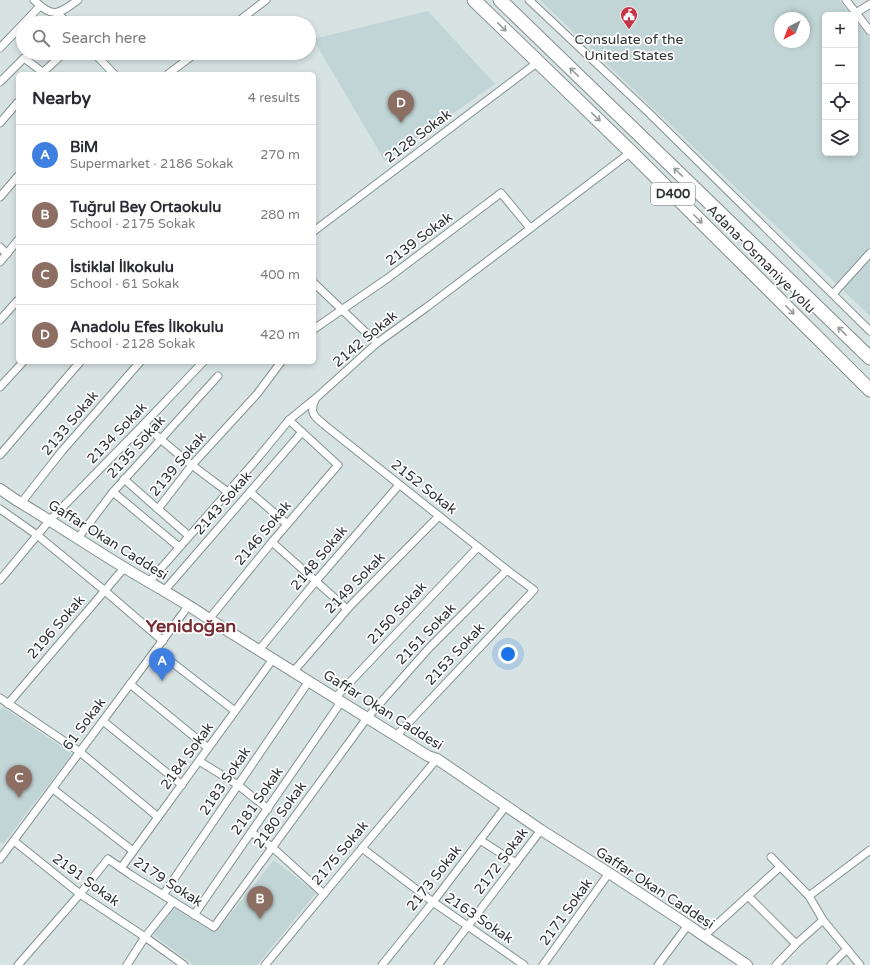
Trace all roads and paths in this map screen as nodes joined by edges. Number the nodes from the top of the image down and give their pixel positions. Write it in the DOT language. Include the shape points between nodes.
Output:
graph roads {
  1 [pos="34,0"];
  2 [pos="78,0"];
  3 [pos="266,0"];
  4 [pos="474,0"];
  5 [pos="500,0"];
  6 [pos="529,0"];
  7 [pos="846,0"];
  8 [pos="870,4"];
  9 [pos="40,6"];
  10 [pos="855,12"];
  11 [pos="858,12"];
  12 [pos="58,13"];
  13 [pos="858,15"];
  14 [pos="30,16"];
  15 [pos="61,16"];
  16 [pos="245,16"];
  17 [pos="870,30"];
  18 [pos="16,31"];
  19 [pos="0,48"];
  20 [pos="22,60"];
  21 [pos="27,60"];
  22 [pos="57,60"];
  23 [pos="101,60"];
  24 [pos="187,60"];
  25 [pos="538,62"];
  26 [pos="42,72"];
  27 [pos="44,72"];
  28 [pos="112,72"];
  29 [pos="171,72"];
  30 [pos="0,82"];
  31 [pos="16,104"];
  32 [pos="0,123"];
  33 [pos="631,152"];
  34 [pos="16,178"];
  35 [pos="0,197"];
  36 [pos="530,228"];
  37 [pos="316,229"];
  38 [pos="16,243"];
  39 [pos="0,247"];
  40 [pos="870,253"];
  41 [pos="7,254"];
  42 [pos="0,262"];
  43 [pos="316,285"];
  44 [pos="833,294"];
  45 [pos="16,302"];
  46 [pos="342,310"];
  47 [pos="0,320"];
  48 [pos="316,328"];
  49 [pos="870,331"];
  50 [pos="377,343"];
  51 [pos="870,358"];
  52 [pos="21,364"];
  53 [pos="78,364"];
  54 [pos="138,364"];
  55 [pos="201,364"];
  56 [pos="280,364"];
  57 [pos="218,376"];
  58 [pos="0,388"];
  59 [pos="870,390"];
  60 [pos="316,398"];
  61 [pos="289,420"];
  62 [pos="144,424"];
  63 [pos="302,432"];
  64 [pos="160,439"];
  65 [pos="0,455"];
  66 [pos="192,466"];
  67 [pos="124,479"];
  68 [pos="399,484"];
  69 [pos="0,489"];
  70 [pos="112,492"];
  71 [pos="228,492"];
  72 [pos="250,492"];
  73 [pos="21,503"];
  74 [pos="0,509"];
  75 [pos="158,509"];
  76 [pos="439,516"];
  77 [pos="49,521"];
  78 [pos="287,524"];
  79 [pos="37,535"];
  80 [pos="189,536"];
  81 [pos="78,538"];
  82 [pos="272,542"];
  83 [pos="179,547"];
  84 [pos="478,547"];
  85 [pos="125,567"];
  86 [pos="507,570"];
  87 [pos="0,580"];
  88 [pos="316,581"];
  89 [pos="149,582"];
  90 [pos="534,590"];
  91 [pos="105,591"];
  92 [pos="164,591"];
  93 [pos="189,605"];
  94 [pos="347,609"];
  95 [pos="209,619"];
  96 [pos="163,641"];
  97 [pos="156,650"];
  98 [pos="259,650"];
  99 [pos="273,659"];
  100 [pos="293,672"];
  101 [pos="309,681"];
  102 [pos="130,684"];
  103 [pos="0,699"];
  104 [pos="338,700"];
  105 [pos="8,704"];
  106 [pos="235,711"];
  107 [pos="367,718"];
  108 [pos="103,722"];
  109 [pos="396,736"];
  110 [pos="208,748"];
  111 [pos="80,752"];
  112 [pos="437,759"];
  113 [pos="199,761"];
  114 [pos="182,785"];
  115 [pos="238,785"];
  116 [pos="53,789"];
  117 [pos="506,806"];
  118 [pos="268,809"];
  119 [pos="158,817"];
  120 [pos="541,830"];
  121 [pos="251,832"];
  122 [pos="480,840"];
  123 [pos="14,841"];
  124 [pos="272,847"];
  125 [pos="362,848"];
  126 [pos="870,850"];
  127 [pos="133,851"];
  128 [pos="1,855"];
  129 [pos="771,857"];
  130 [pos="516,863"];
  131 [pos="780,866"];
  132 [pos="121,868"];
  133 [pos="610,873"];
  134 [pos="80,894"];
  135 [pos="324,894"];
  136 [pos="163,895"];
  137 [pos="748,896"];
  138 [pos="808,896"];
  139 [pos="174,902"];
  140 [pos="432,902"];
  141 [pos="194,915"];
  142 [pos="822,920"];
  143 [pos="688,924"];
  144 [pos="468,926"];
  145 [pos="214,927"];
  146 [pos="704,936"];
  147 [pos="145,937"];
  148 [pos="796,944"];
  149 [pos="847,949"];
  150 [pos="18,965"];
  151 [pos="127,965"];
  152 [pos="184,965"];
  153 [pos="265,965"];
  154 [pos="382,965"];
  155 [pos="438,965"];
  156 [pos="524,965"];
  157 [pos="543,965"];
  158 [pos="658,965"];
  159 [pos="746,965"];
  160 [pos="776,965"];
  161 [pos="831,965"];
  162 [pos="860,965"];
  1 -- 9 [label="street"];
  2 -- 12 [label="street"];
  3 -- 16 [label="street"];
  4 -- 25 [label="highway, Adana-Osmaniye yolu / D400, one-way"];
  51 -- 5 [label="highway, Adana-Osmaniye yolu / D400, one-way"];
  6 -- 44 [label="street" via="655,119"];
  7 -- 10 [label="street"];
  8 -- 11 [label="street"];
  9 -- 12 [label="street"];
  9 -- 14 [label="street"];
  12 -- 15 [label="street"];
  13 -- 17 [label="street"];
  18 -- 19 [label="street"];
  20 -- 30 [label="street"];
  21 -- 26 [label="street"];
  22 -- 27 [label="street"];
  23 -- 28 [label="street"];
  24 -- 29 [label="street"];
  25 -- 33 [label="highway, Adana-Osmaniye yolu / D400, one-way"];
  25 -- 37 [label="street, 2128 Sokak"];
  31 -- 32 [label="street"];
  33 -- 36 [label="street, 2142 Sokak"];
  33 -- 59 [label="highway, Adana-Osmaniye yolu / D400, one-way"];
  34 -- 35 [label="street"];
  36 -- 46 [label="street, 2139 Sokak" via="501,193"];
  36 -- 50 [label="street, 2142 Sokak"];
  38 -- 41 [label="street"];
  39 -- 41 [label="street"];
  40 -- 44 [label="street"];
  41 -- 42 [label="street"];
  43 -- 46 [label="street"];
  44 -- 49 [label="street"];
  45 -- 47 [label="street"];
  46 -- 48 [label="street, 2139 Sokak"];
  46 -- 50 [label="street"];
  50 -- 60 [label="street, 2142 Sokak"];
  52 -- 58 [label="street"];
  53 -- 65 [label="street"];
  54 -- 73 [label="street, 2133 Sokak" via="62,451"];
  55 -- 62 [label="street, 2134 Sokak"];
  56 -- 66 [label="street, 2139 Sokak" via="257,394"];
  57 -- 64 [label="street, 2135 Sokak"];
  60 -- 61 [label="street, 2142 Sokak"];
  60 -- 68 [label="street, 2152 Sokak" via="312,405 315,416"];
  61 -- 63 [label="street"];
  61 -- 71 [label="street, 2142 Sokak"];
  62 -- 64 [label="street"];
  62 -- 77 [label="street, 2134 Sokak"];
  63 -- 72 [label="street, 2143 Sokak"];
  63 -- 78 [label="street, 2146 Sokak" via="338,465"];
  64 -- 66 [label="street"];
  64 -- 67 [label="street, 2135 Sokak"];
  66 -- 71 [label="street"];
  66 -- 75 [label="street, 2139 Sokak"];
  67 -- 70 [label="street, 2135 Sokak"];
  67 -- 75 [label="street"];
  68 -- 76 [label="street, 2152 Sokak"];
  68 -- 88 [label="street, 2148 Sokak"];
  69 -- 73 [label="main road, Gaffar Okan Caddesi"];
  70 -- 81 [label="street, 2135 Sokak"];
  70 -- 83 [label="street"];
  71 -- 80 [label="street, 2142 Sokak"];
  72 -- 78 [label="street"];
  72 -- 92 [label="street, 2143 Sokak"];
  73 -- 77 [label="main road, Gaffar Okan Caddesi"];
  74 -- 79 [label="street"];
  75 -- 80 [label="street"];
  76 -- 84 [label="street, 2152 Sokak"];
  76 -- 94 [label="street, 2149 Sokak"];
  77 -- 79 [label="street, 2134 Sokak"];
  77 -- 81 [label="main road, Gaffar Okan Caddesi"];
  78 -- 82 [label="street, 2146 Sokak"];
  79 -- 87 [label="street, 2134 Sokak"];
  79 -- 91 [label="street"];
  80 -- 83 [label="street, 2142 Sokak"];
  81 -- 85 [label="main road, Gaffar Okan Caddesi"];
  82 -- 88 [label="street"];
  82 -- 95 [label="street, 2146 Sokak"];
  83 -- 89 [label="street, 2142 Sokak"];
  84 -- 86 [label="street, 2152 Sokak"];
  84 -- 104 [label="street, 2150 Sokak"];
  85 -- 89 [label="main road, Gaffar Okan Caddesi"];
  85 -- 91 [label="street, 2196 Sokak"];
  86 -- 90 [label="street, 2152 Sokak"];
  86 -- 107 [label="street, 2151 Sokak" via="429,648"];
  88 -- 94 [label="street"];
  88 -- 98 [label="street, 2148 Sokak"];
  89 -- 92 [label="main road, Gaffar Okan Caddesi"];
  90 -- 109 [label="street, 2153 Sokak"];
  91 -- 96 [label="street"];
  91 -- 105 [label="street, 2196 Sokak"];
  92 -- 93 [label="main road, Gaffar Okan Caddesi"];
  93 -- 95 [label="main road, Gaffar Okan Caddesi"];
  93 -- 96 [label="street, 61 Sokak"];
  94 -- 100 [label="street, 2149 Sokak"];
  95 -- 98 [label="main road, Gaffar Okan Caddesi"];
  96 -- 97 [label="street, 61 Sokak"];
  97 -- 102 [label="street, 61 Sokak"];
  97 -- 106 [label="street"];
  98 -- 99 [label="main road, Gaffar Okan Caddesi"];
  99 -- 100 [label="main road, Gaffar Okan Caddesi"];
  99 -- 106 [label="street, 2184 Sokak"];
  100 -- 101 [label="main road, Gaffar Okan Caddesi"];
  101 -- 104 [label="main road, Gaffar Okan Caddesi"];
  101 -- 115 [label="street, 2183 Sokak"];
  102 -- 108 [label="street, 61 Sokak"];
  102 -- 110 [label="street"];
  103 -- 105 [label="street"];
  104 -- 107 [label="main road, Gaffar Okan Caddesi"];
  104 -- 118 [label="street, 2181 Sokak"];
  105 -- 111 [label="street"];
  106 -- 110 [label="street, 2184 Sokak"];
  107 -- 109 [label="main road, Gaffar Okan Caddesi"];
  107 -- 124 [label="street, 2180 Sokak"];
  108 -- 111 [label="street, 61 Sokak"];
  108 -- 114 [label="street"];
  109 -- 112 [label="main road, Gaffar Okan Caddesi"];
  110 -- 113 [label="street, 2184 Sokak"];
  111 -- 116 [label="street, 61 Sokak"];
  111 -- 119 [label="street"];
  112 -- 117 [label="main road, Gaffar Okan Caddesi"];
  112 -- 125 [label="street, 2175 Sokak"];
  113 -- 114 [label="street, 2184 Sokak"];
  113 -- 115 [label="street"];
  114 -- 119 [label="street, 2184 Sokak"];
  115 -- 118 [label="street"];
  115 -- 136 [label="street, 2183 Sokak"];
  116 -- 123 [label="street, 61 Sokak"];
  116 -- 127 [label="street"];
  117 -- 120 [label="main road, Gaffar Okan Caddesi"];
  117 -- 122 [label="street, 2173 Sokak"];
  118 -- 121 [label="street, 2181 Sokak"];
  119 -- 127 [label="street, 2184 Sokak"];
  120 -- 130 [label="street, 2172 Sokak"];
  120 -- 133 [label="main road, Gaffar Okan Caddesi"];
  121 -- 124 [label="street"];
  121 -- 141 [label="street, 2181 Sokak"];
  122 -- 130 [label="street"];
  122 -- 140 [label="street, 2173 Sokak"];
  123 -- 128 [label="street, 61 Sokak"];
  123 -- 134 [label="street, 2191 Sokak"];
  124 -- 135 [label="street"];
  124 -- 145 [label="street, 2180 Sokak"];
  125 -- 135 [label="street, 2175 Sokak"];
  125 -- 140 [label="street, 2163 Sokak"];
  126 -- 138 [label="street"];
  127 -- 132 [label="street, 2184 Sokak"];
  129 -- 131 [label="street"];
  130 -- 144 [label="street, 2172 Sokak"];
  131 -- 137 [label="street"];
  131 -- 138 [label="street"];
  132 -- 134 [label="street, 2179 Sokak" via="108,859"];
  132 -- 136 [label="street, 2179 Sokak"];
  133 -- 143 [label="main road, Gaffar Okan Caddesi"];
  133 -- 157 [label="street, 2171 Sokak"];
  134 -- 147 [label="street, 2191 Sokak"];
  134 -- 150 [label="street"];
  135 -- 153 [label="street, 2175 Sokak"];
  136 -- 139 [label="street, 2179 Sokak"];
  137 -- 146 [label="street"];
  137 -- 148 [label="street"];
  138 -- 142 [label="street"];
  139 -- 141 [label="street, 2179 Sokak"];
  139 -- 147 [label="street"];
  140 -- 144 [label="street, 2163 Sokak"];
  140 -- 154 [label="street, 2173 Sokak"];
  141 -- 145 [label="street, 2179 Sokak"];
  142 -- 148 [label="street"];
  142 -- 149 [label="street"];
  143 -- 146 [label="main road, Gaffar Okan Caddesi"];
  143 -- 158 [label="street"];
  144 -- 155 [label="street, 2172 Sokak"];
  144 -- 156 [label="street, 2163 Sokak"];
  146 -- 159 [label="main road, Gaffar Okan Caddesi"];
  147 -- 151 [label="street"];
  147 -- 152 [label="street, 2191 Sokak"];
  148 -- 160 [label="street"];
  149 -- 161 [label="street"];
  149 -- 162 [label="street"];
}
